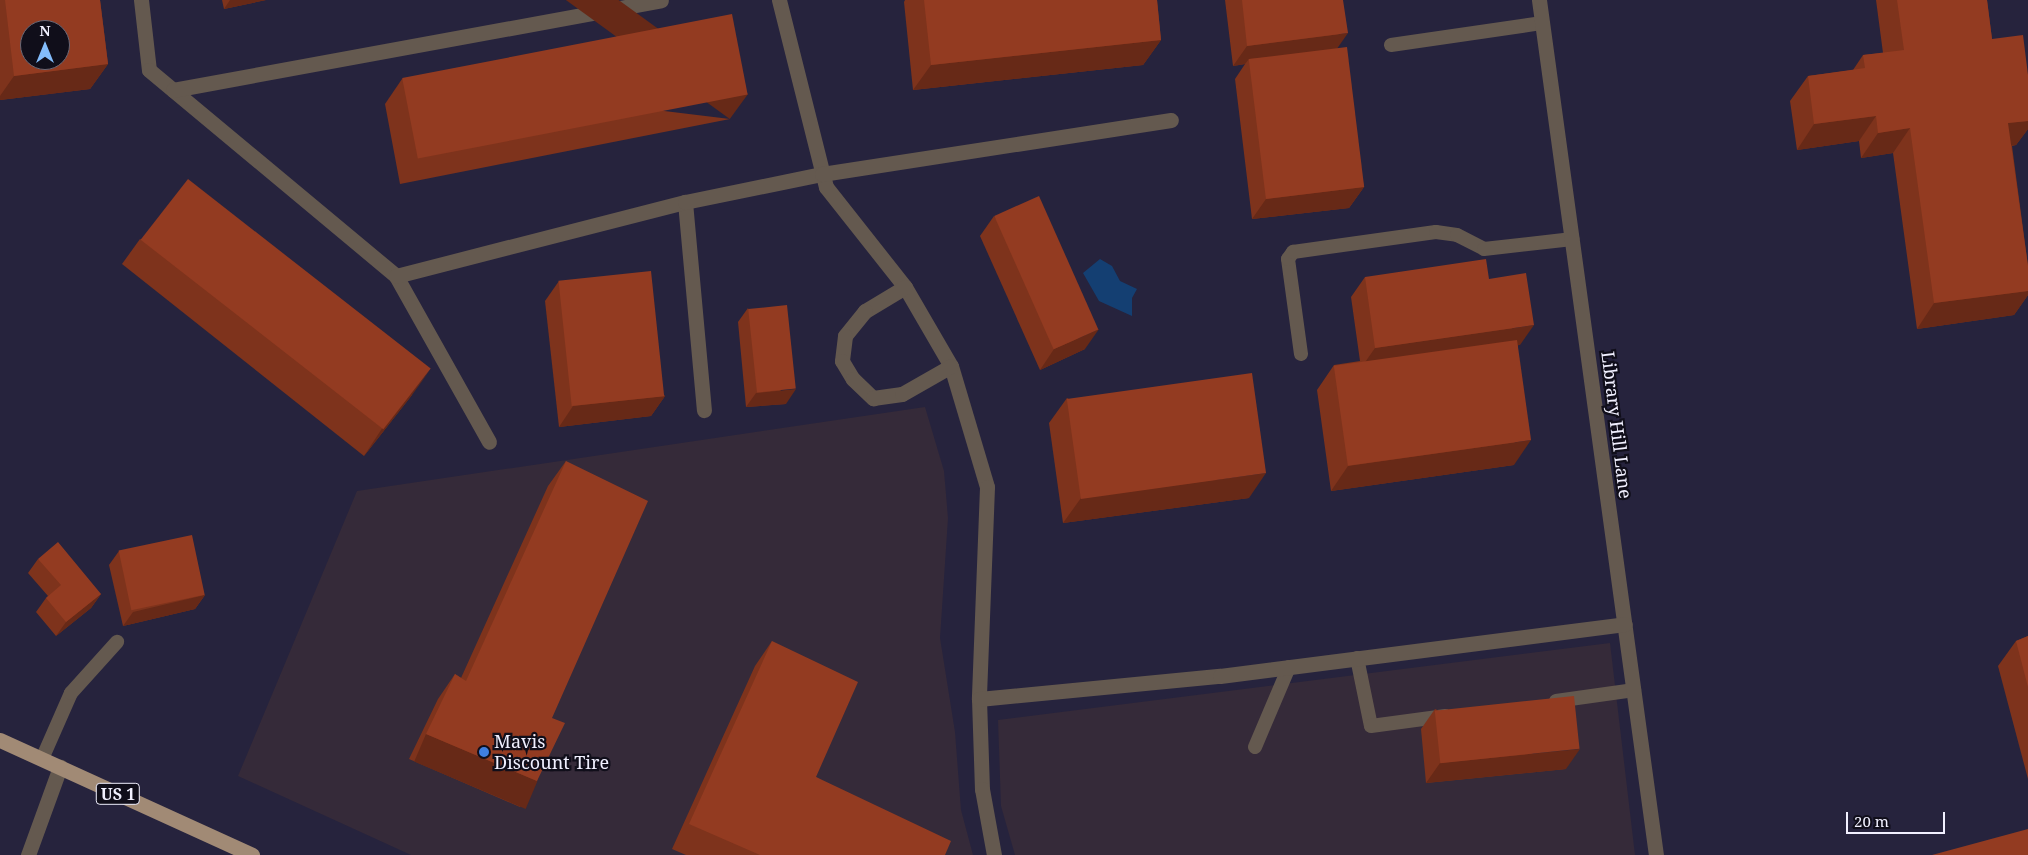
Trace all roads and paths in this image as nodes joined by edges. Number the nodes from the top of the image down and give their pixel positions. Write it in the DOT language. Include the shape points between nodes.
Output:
graph roads {
  1 [pos="141,0"];
  2 [pos="661,0"];
  3 [pos="779,0"];
  4 [pos="1539,0"];
  5 [pos="1542,23"];
  6 [pos="1392,45"];
  7 [pos="172,90"];
  8 [pos="1171,120"];
  9 [pos="822,174"];
  10 [pos="685,202"];
  11 [pos="1572,239"];
  12 [pos="396,276"];
  13 [pos="905,288"];
  14 [pos="1301,354"];
  15 [pos="951,366"];
  16 [pos="704,410"];
  17 [pos="489,442"];
  18 [pos="1625,624"];
  19 [pos="117,642"];
  20 [pos="1357,658"];
  21 [pos="1289,667"];
  22 [pos="1634,690"];
  23 [pos="979,699"];
  24 [pos="1546,702"];
  25 [pos="1458,714"];
  26 [pos="0,740"];
  27 [pos="1255,747"];
  28 [pos="42,759"];
  29 [pos="60,767"];
  30 [pos="28,855"];
  31 [pos="252,855"];
  32 [pos="994,855"];
  33 [pos="1656,855"];
  1 -- 7 [label="street" via="149,70"];
  2 -- 7 [label="street"];
  3 -- 9 [label="street"];
  4 -- 5 [label="street, Library Hill Lane"];
  5 -- 6 [label="lane"];
  5 -- 11 [label="street, Library Hill Lane"];
  7 -- 12 [label="street"];
  8 -- 9 [label="street"];
  9 -- 10 [label="street"];
  9 -- 13 [label="street" via="826,187"];
  10 -- 12 [label="street"];
  10 -- 16 [label="street"];
  11 -- 14 [label="lane" via="1484,249 1457,236 1436,232 1293,252 1288,259"];
  11 -- 18 [label="street, Library Hill Lane"];
  12 -- 17 [label="street"];
  13 -- 15 [label="street"];
  13 -- 15 [label="street" via="866,311 844,336 842,361 853,380 873,398 902,394"];
  15 -- 23 [label="street" via="987,487"];
  18 -- 20 [label="street"];
  18 -- 22 [label="street, Library Hill Lane"];
  19 -- 28 [label="lane" via="71,693"];
  20 -- 21 [label="street"];
  20 -- 25 [label="lane" via="1371,726"];
  21 -- 23 [label="street"];
  21 -- 27 [label="lane"];
  22 -- 24 [label="lane"];
  22 -- 33 [label="street, Library Hill Lane"];
  23 -- 32 [label="street" via="982,789"];
  26 -- 28 [label="main road, US 1"];
  28 -- 29 [label="main road, US 1"];
  29 -- 30 [label="street"];
  29 -- 31 [label="main road, US 1"];
}
